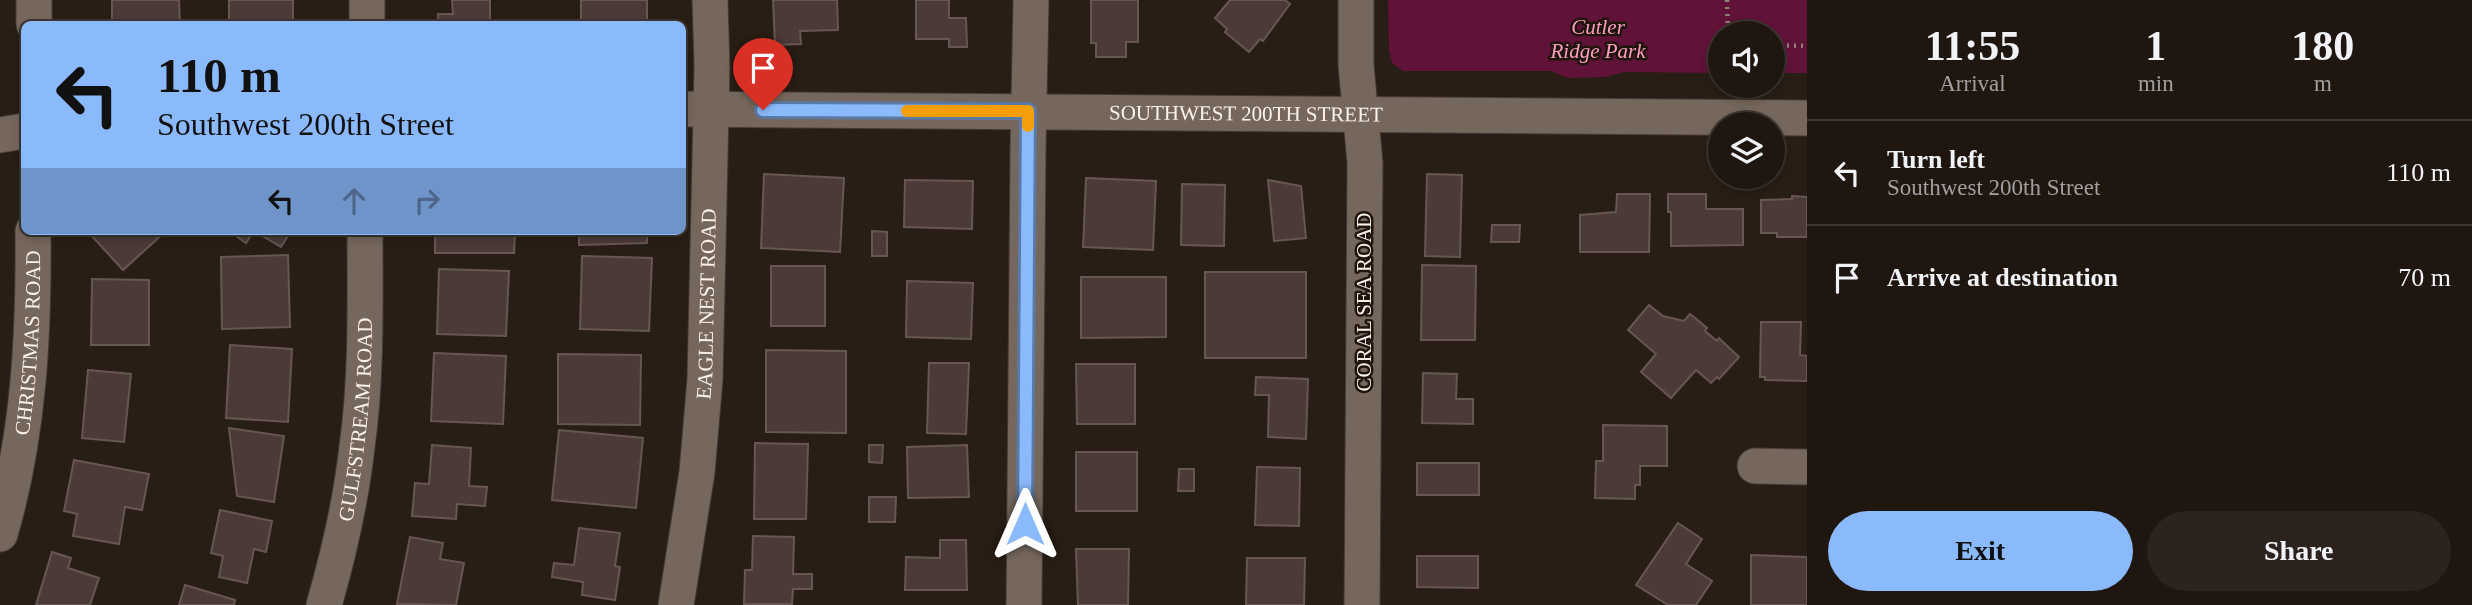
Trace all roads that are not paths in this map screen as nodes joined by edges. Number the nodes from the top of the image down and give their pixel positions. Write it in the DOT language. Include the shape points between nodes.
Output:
graph roads {
  1 [pos="34,0"];
  2 [pos="366,0"];
  3 [pos="710,0"];
  4 [pos="1031,0"];
  5 [pos="1356,0"];
  6 [pos="34,21"];
  7 [pos="367,21"];
  8 [pos="696,109"];
  9 [pos="1028,111"];
  10 [pos="1361,114"];
  11 [pos="1807,118"];
  12 [pos="21,132"];
  13 [pos="0,135"];
  14 [pos="33,235"];
  15 [pos="365,235"];
  16 [pos="1755,466"];
  17 [pos="1807,467"];
  18 [pos="4,500"];
  19 [pos="0,534"];
  20 [pos="324,605"];
  21 [pos="676,605"];
  22 [pos="1024,605"];
  23 [pos="1362,605"];
  1 -- 6 [label="street"];
  2 -- 7 [label="street"];
  3 -- 8 [label="street, EAGLE NEST ROAD"];
  4 -- 9 [label="street"];
  5 -- 10 [label="street, CORAL SEA ROAD"];
  8 -- 9 [label="street, SOUTHWEST 200TH STREET"];
  8 -- 21 [label="street, EAGLE NEST ROAD" via="702,419"];
  9 -- 10 [label="street, SOUTHWEST 200TH STREET"];
  9 -- 22 [label="street"];
  10 -- 11 [label="street, SOUTHWEST 200TH STREET"];
  10 -- 23 [label="street, CORAL SEA ROAD" via="1365,163"];
  12 -- 13 [label="street"];
  14 -- 18 [label="street, CHRISTMAS ROAD" via="27,395"];
  15 -- 20 [label="street, GULFSTREAM ROAD" via="358,447"];
  16 -- 17 [label="street"];
  18 -- 19 [label="street, CHRISTMAS ROAD"];
}
